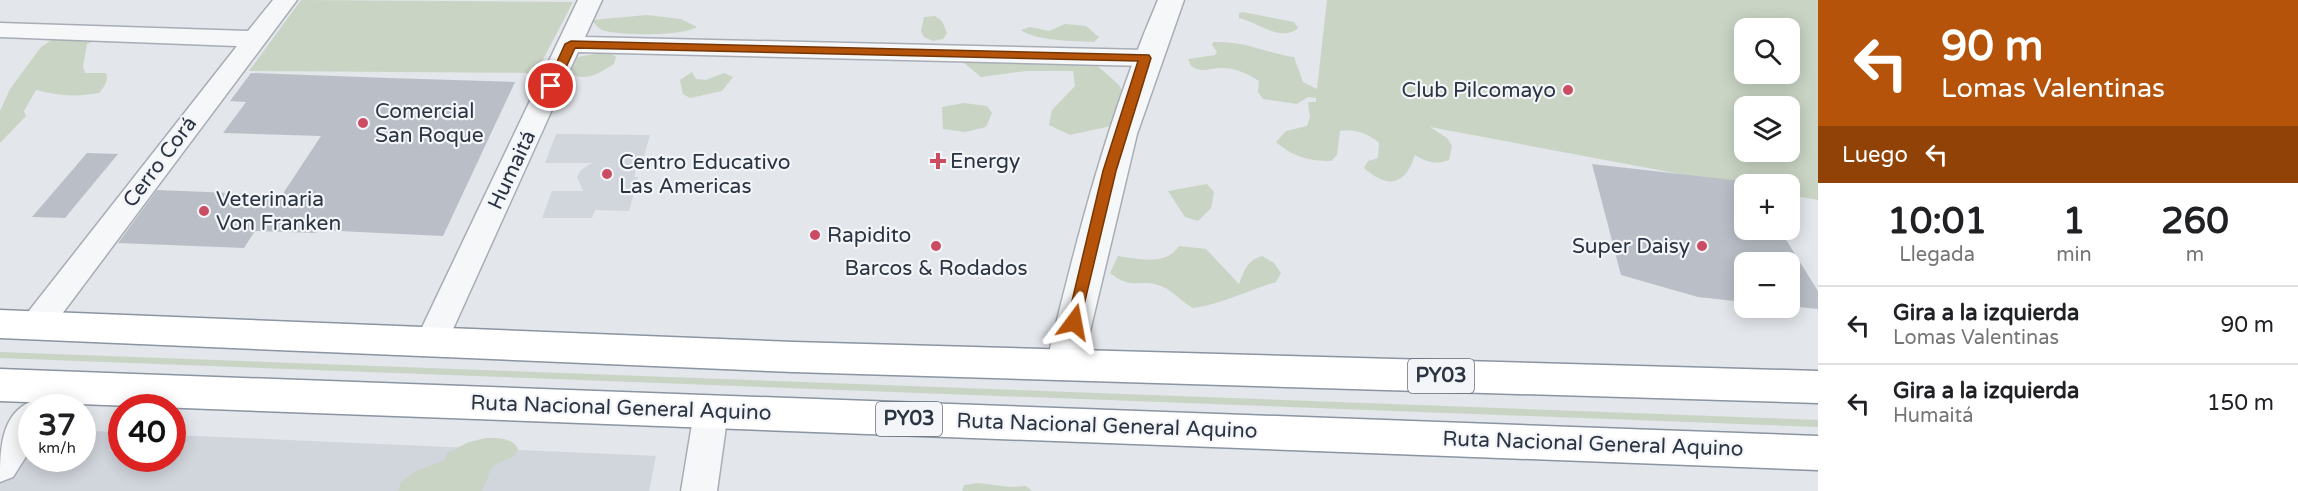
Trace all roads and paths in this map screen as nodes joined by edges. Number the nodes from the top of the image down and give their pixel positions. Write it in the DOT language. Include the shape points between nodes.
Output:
graph roads {
  1 [pos="285,0"];
  2 [pos="590,0"];
  3 [pos="1171,0"];
  4 [pos="0,30"];
  5 [pos="255,39"];
  6 [pos="571,44"];
  7 [pos="1145,58"];
  8 [pos="0,324"];
  9 [pos="36,325"];
  10 [pos="432,340"];
  11 [pos="1064,365"];
  12 [pos="0,385"];
  13 [pos="1818,387"];
  14 [pos="18,394"];
  15 [pos="96,405"];
  16 [pos="711,412"];
  17 [pos="18,437"];
  18 [pos="1818,453"];
  19 [pos="0,466"];
  20 [pos="699,491"];
  1 -- 5 [label="street, Cerro Corá"];
  2 -- 6 [label="street, Humaitá"];
  3 -- 7 [label="street"];
  4 -- 5 [label="street"];
  5 -- 9 [label="street, Cerro Corá"];
  6 -- 7 [label="street"];
  6 -- 10 [label="street, Humaitá"];
  7 -- 11 [label="street" via="1109,171"];
  8 -- 9 [label="highway, PY03"];
  9 -- 10 [label="highway, PY03"];
  10 -- 11 [label="highway, PY03"];
  11 -- 13 [label="highway, PY03"];
  12 -- 14 [label="highway, Ruta Nacional General Aquino / PY03"];
  15 -- 16 [label="highway, Ruta Nacional General Aquino / PY03"];
  16 -- 18 [label="highway, Ruta Nacional General Aquino / PY03"];
  16 -- 20 [label="street"];
  17 -- 19 [label="street"];
}
